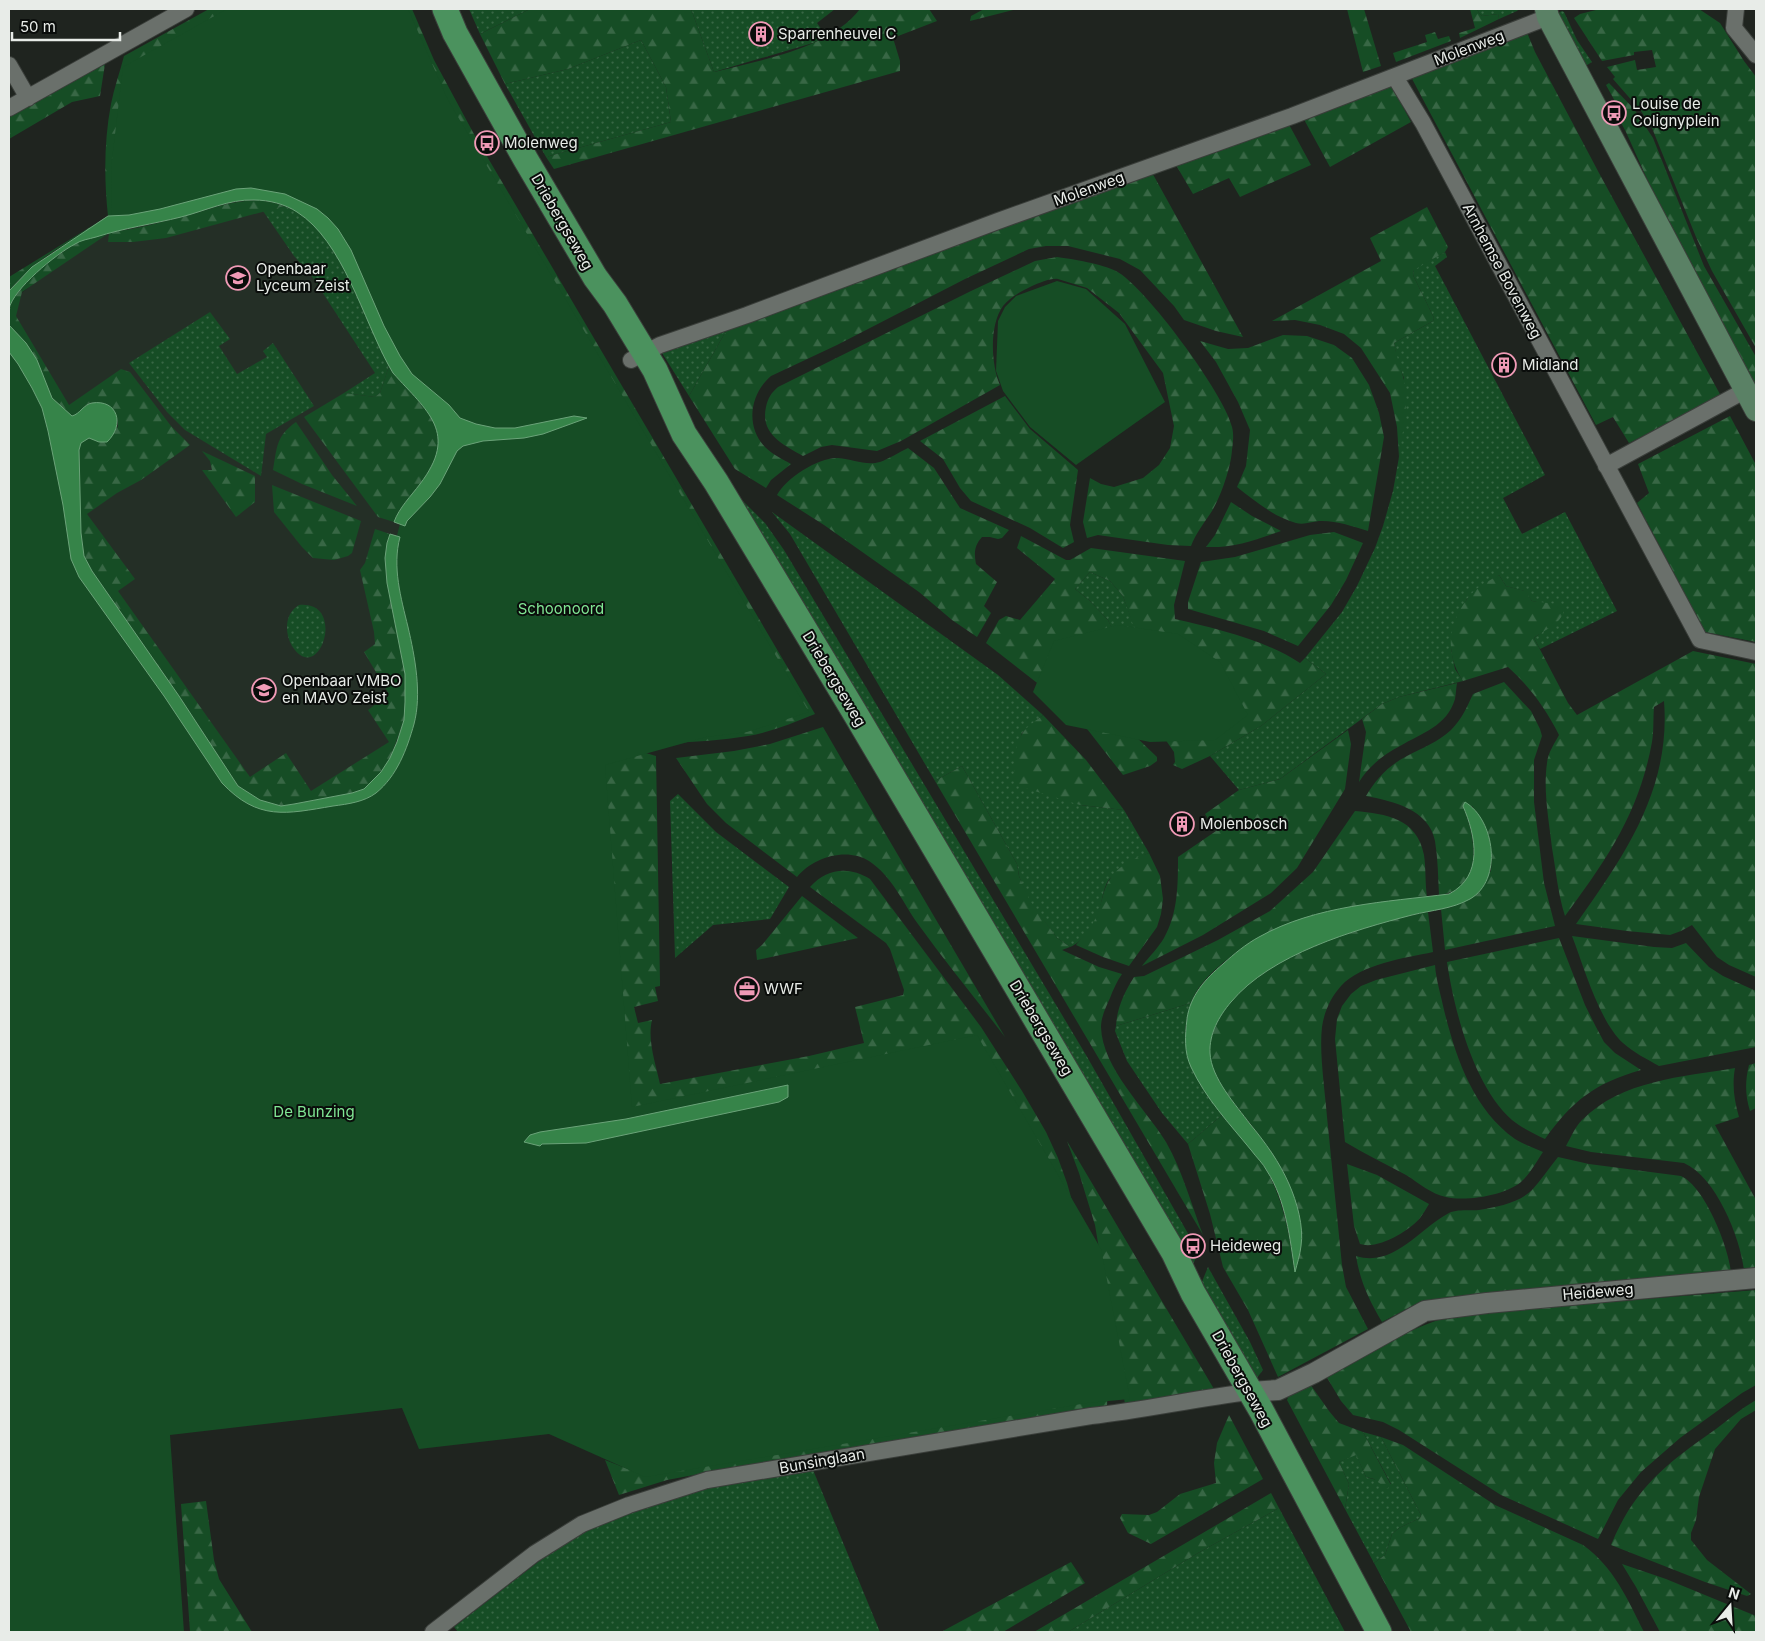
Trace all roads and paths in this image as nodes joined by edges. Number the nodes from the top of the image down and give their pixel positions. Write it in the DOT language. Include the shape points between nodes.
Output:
graph roads {
  1 [pos="186,9"];
  2 [pos="445,9"];
  3 [pos="1736,9"];
  4 [pos="1547,13"];
  5 [pos="1756,55"];
  6 [pos="9,66"];
  7 [pos="1395,77"];
  8 [pos="28,98"];
  9 [pos="9,108"];
  10 [pos="637,356"];
  11 [pos="1751,400"];
  12 [pos="1606,466"];
  13 [pos="1756,652"];
  14 [pos="1756,1278"];
  15 [pos="1250,1392"];
  16 [pos="433,1632"];
  17 [pos="1379,1632"];
  1 -- 8 [label="street"];
  2 -- 10 [label="main road, Driebergseweg" via="509,131 595,277 604,314"];
  3 -- 5 [label="street" via="1734,28"];
  4 -- 7 [label="street, Molenweg"];
  4 -- 11 [label="main road"];
  6 -- 8 [label="street"];
  7 -- 10 [label="street, Molenweg"];
  7 -- 12 [label="street, Arnhemse Bovenweg"];
  8 -- 9 [label="street"];
  10 -- 15 [label="main road, Driebergseweg" via="661,407 684,434 716,482 850,704 1154,1218"];
  11 -- 12 [label="street"];
  12 -- 13 [label="street, Arnhemse Bovenweg" via="1700,640"];
  14 -- 15 [label="street, Heideweg" via="1487,1302 1424,1311 1278,1390"];
  15 -- 16 [label="street, Bunsinglaan" via="707,1480 582,1524 534,1554"];
  15 -- 17 [label="main road, Driebergseweg"];
}
